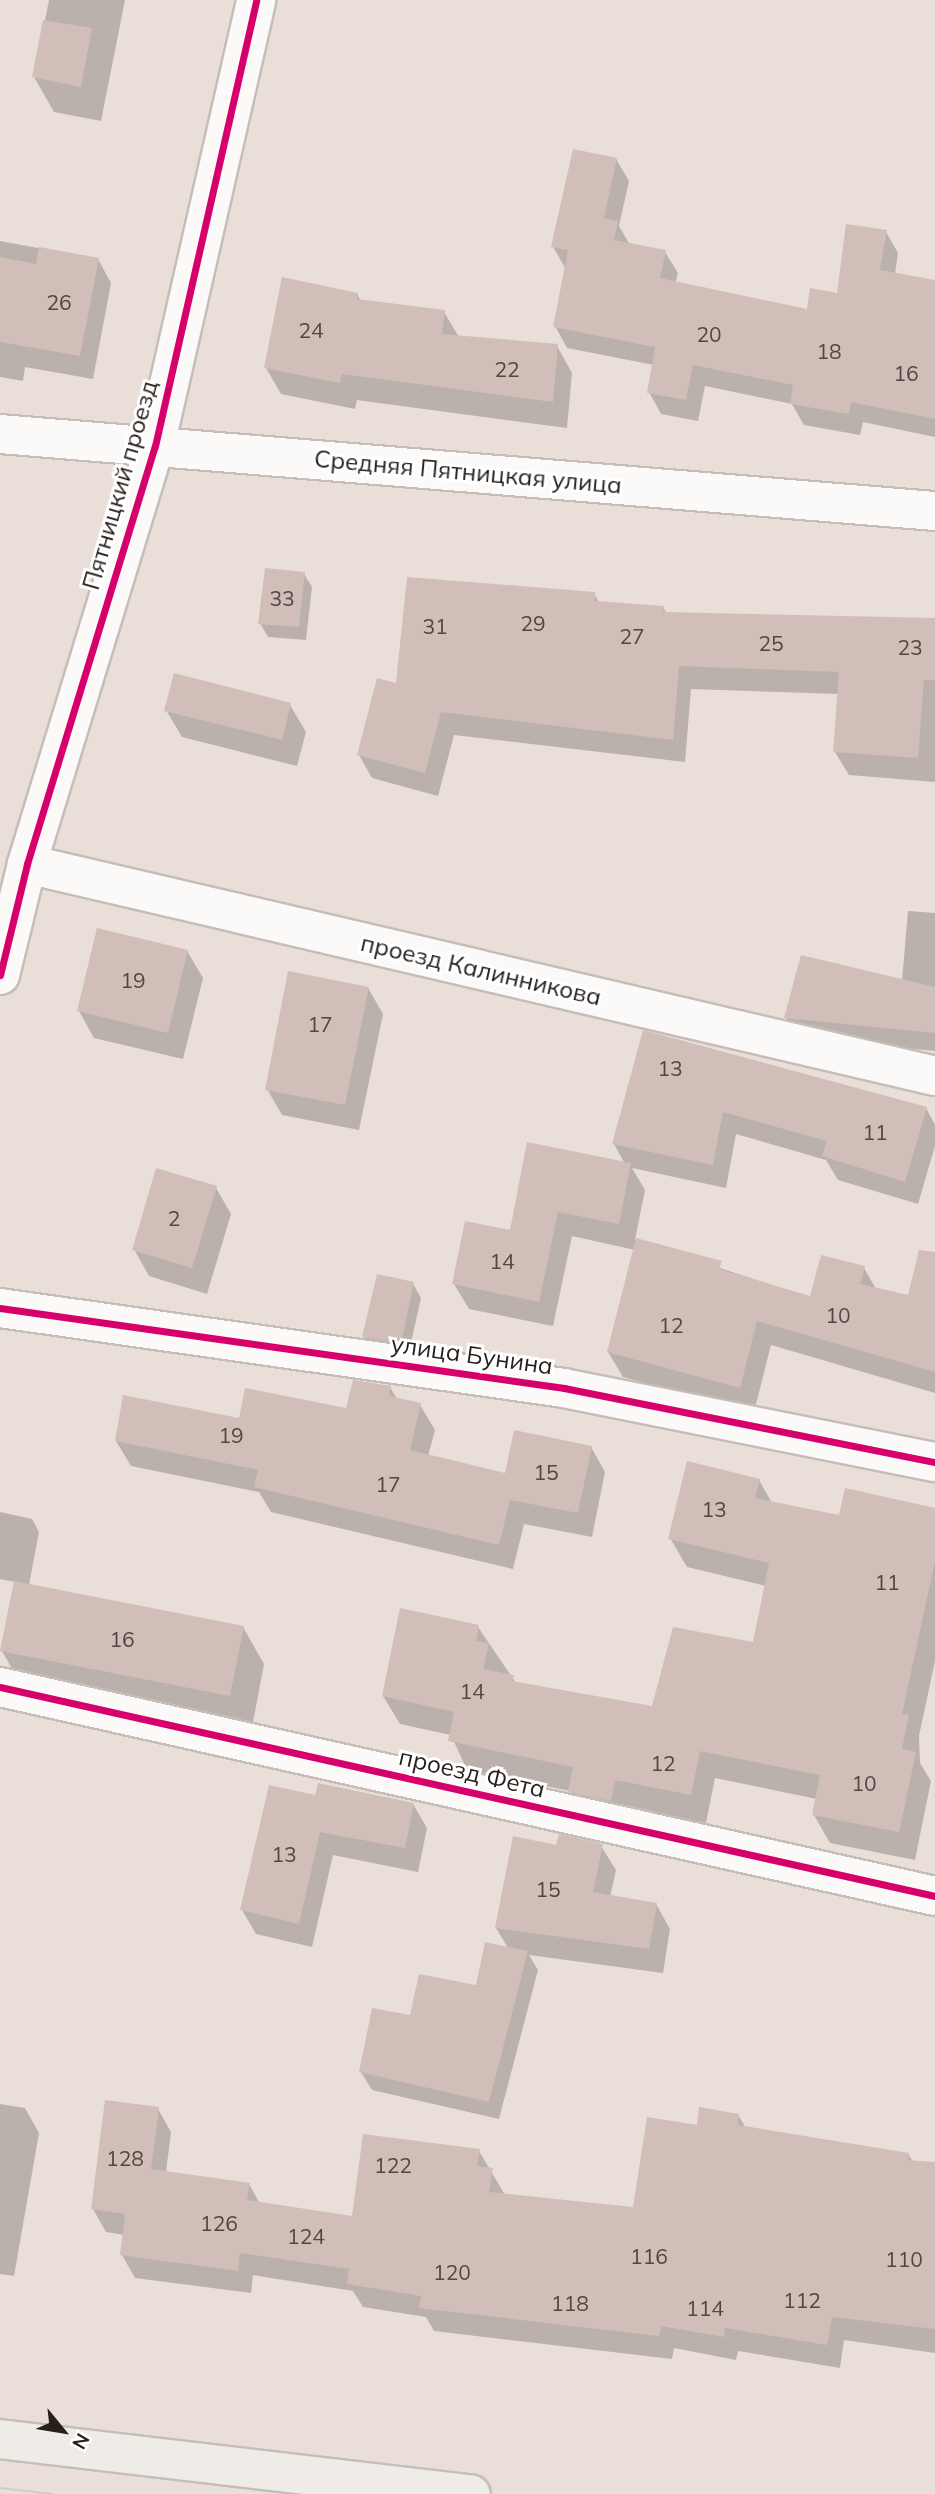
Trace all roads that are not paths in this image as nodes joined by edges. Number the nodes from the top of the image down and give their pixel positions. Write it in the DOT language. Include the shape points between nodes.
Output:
graph roads {
  1 [pos="256,0"];
  2 [pos="0,434"];
  3 [pos="155,446"];
  4 [pos="935,511"];
  5 [pos="27,864"];
  6 [pos="0,975"];
  7 [pos="935,1076"];
  8 [pos="0,1308"];
  9 [pos="935,1462"];
  10 [pos="0,1687"];
  11 [pos="935,1896"];
  12 [pos="0,2439"];
  13 [pos="471,2494"];
  1 -- 3 [label="street, Пятницкий проезд"];
  2 -- 3 [label="street, Средняя Пятницкая улица"];
  3 -- 4 [label="street, Средняя Пятницкая улица"];
  3 -- 5 [label="street, Пятницкий проезд"];
  5 -- 6 [label="street, Пятницкий проезд"];
  5 -- 7 [label="street, проезд Калинникова"];
  8 -- 9 [label="street, улица Бунина" via="564,1388"];
  10 -- 11 [label="street, проезд Фета"];
  12 -- 13 [label="street"];
}
